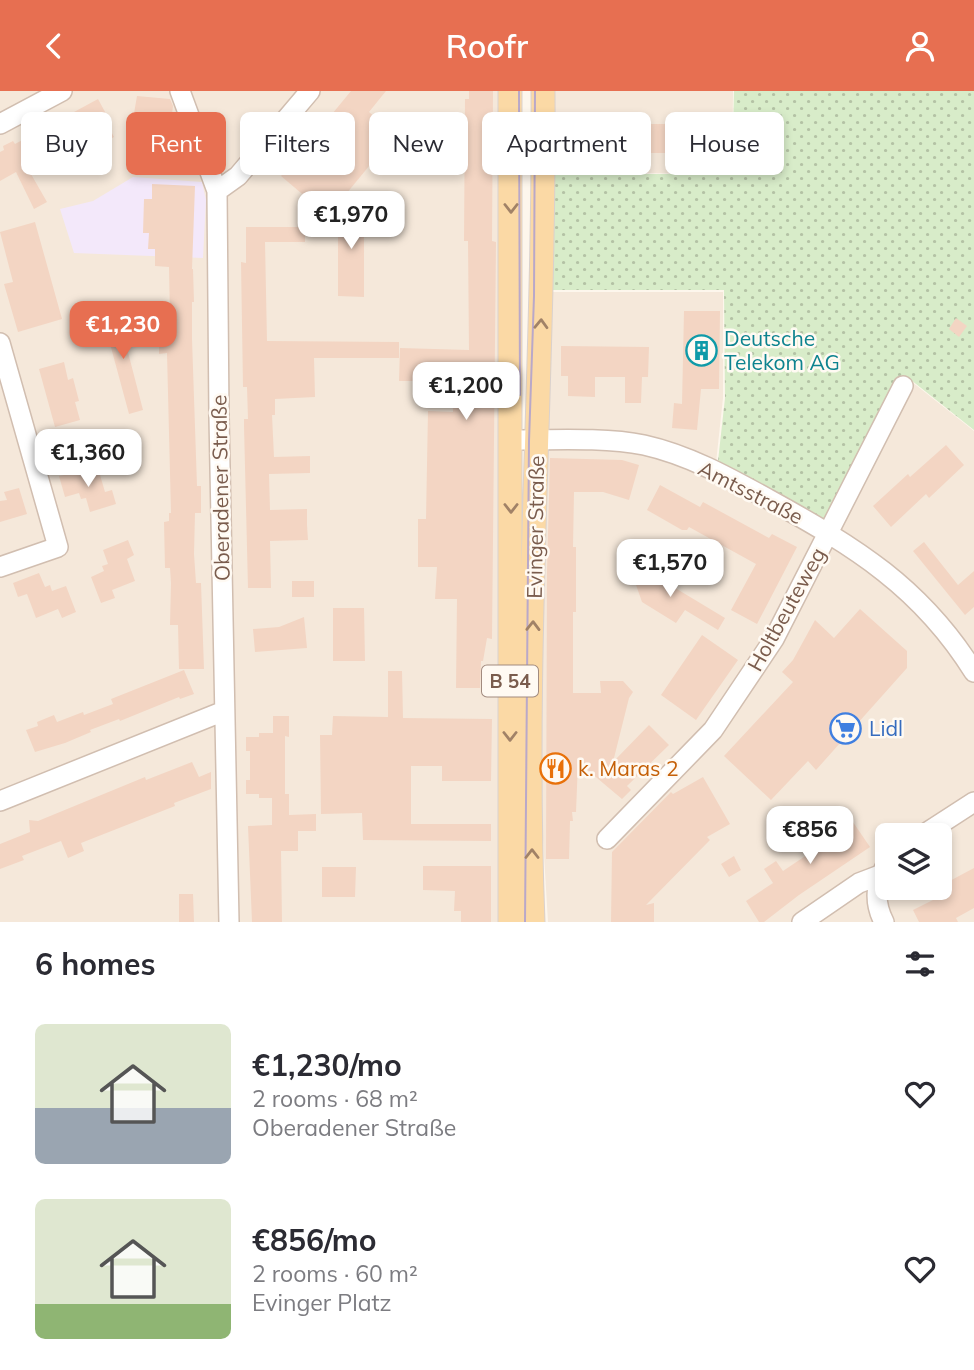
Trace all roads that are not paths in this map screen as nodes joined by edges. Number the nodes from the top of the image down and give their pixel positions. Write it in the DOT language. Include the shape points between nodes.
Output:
graph roads {
  1 [pos="62,91"];
  2 [pos="180,91"];
  3 [pos="310,91"];
  4 [pos="510,91"];
  5 [pos="543,91"];
  6 [pos="0,124"];
  7 [pos="217,191"];
  8 [pos="0,343"];
  9 [pos="903,386"];
  10 [pos="511,440"];
  11 [pos="537,441"];
  12 [pos="827,532"];
  13 [pos="0,567"];
  14 [pos="974,672"];
  15 [pos="224,712"];
  16 [pos="0,801"];
  17 [pos="974,802"];
  18 [pos="942,823"];
  19 [pos="607,839"];
  20 [pos="875,874"];
  21 [pos="876,900"];
  22 [pos="229,922"];
  23 [pos="510,922"];
  24 [pos="533,922"];
  25 [pos="803,922"];
  26 [pos="884,922"];
  1 -- 6 [label="street"];
  2 -- 7 [label="street, Oberadener Straße"];
  3 -- 7 [label="street" via="238,176"];
  4 -- 10 [label="main road, Evinger Straße / B 54, one-way"];
  11 -- 5 [label="main road, Evinger Straße / B 54, one-way"];
  7 -- 15 [label="street, Oberadener Straße"];
  8 -- 13 [label="street" via="58,547"];
  9 -- 12 [label="street, Holtbeuteweg"];
  10 -- 11 [label="street, Amtsstraße"];
  10 -- 23 [label="main road, Evinger Straße / B 54, one-way"];
  11 -- 12 [label="street, Amtsstraße" via="643,445 717,470"];
  24 -- 11 [label="main road, Evinger Straße / B 54, one-way"];
  12 -- 14 [label="street, Amtsstraße" via="910,593"];
  12 -- 19 [label="street, Holtbeuteweg" via="774,639 713,730"];
  15 -- 16 [label="street"];
  15 -- 22 [label="street, Oberadener Straße"];
  17 -- 18 [label="street"];
  20 -- 25 [label="street"];
  21 -- 26 [label="street"];
}
